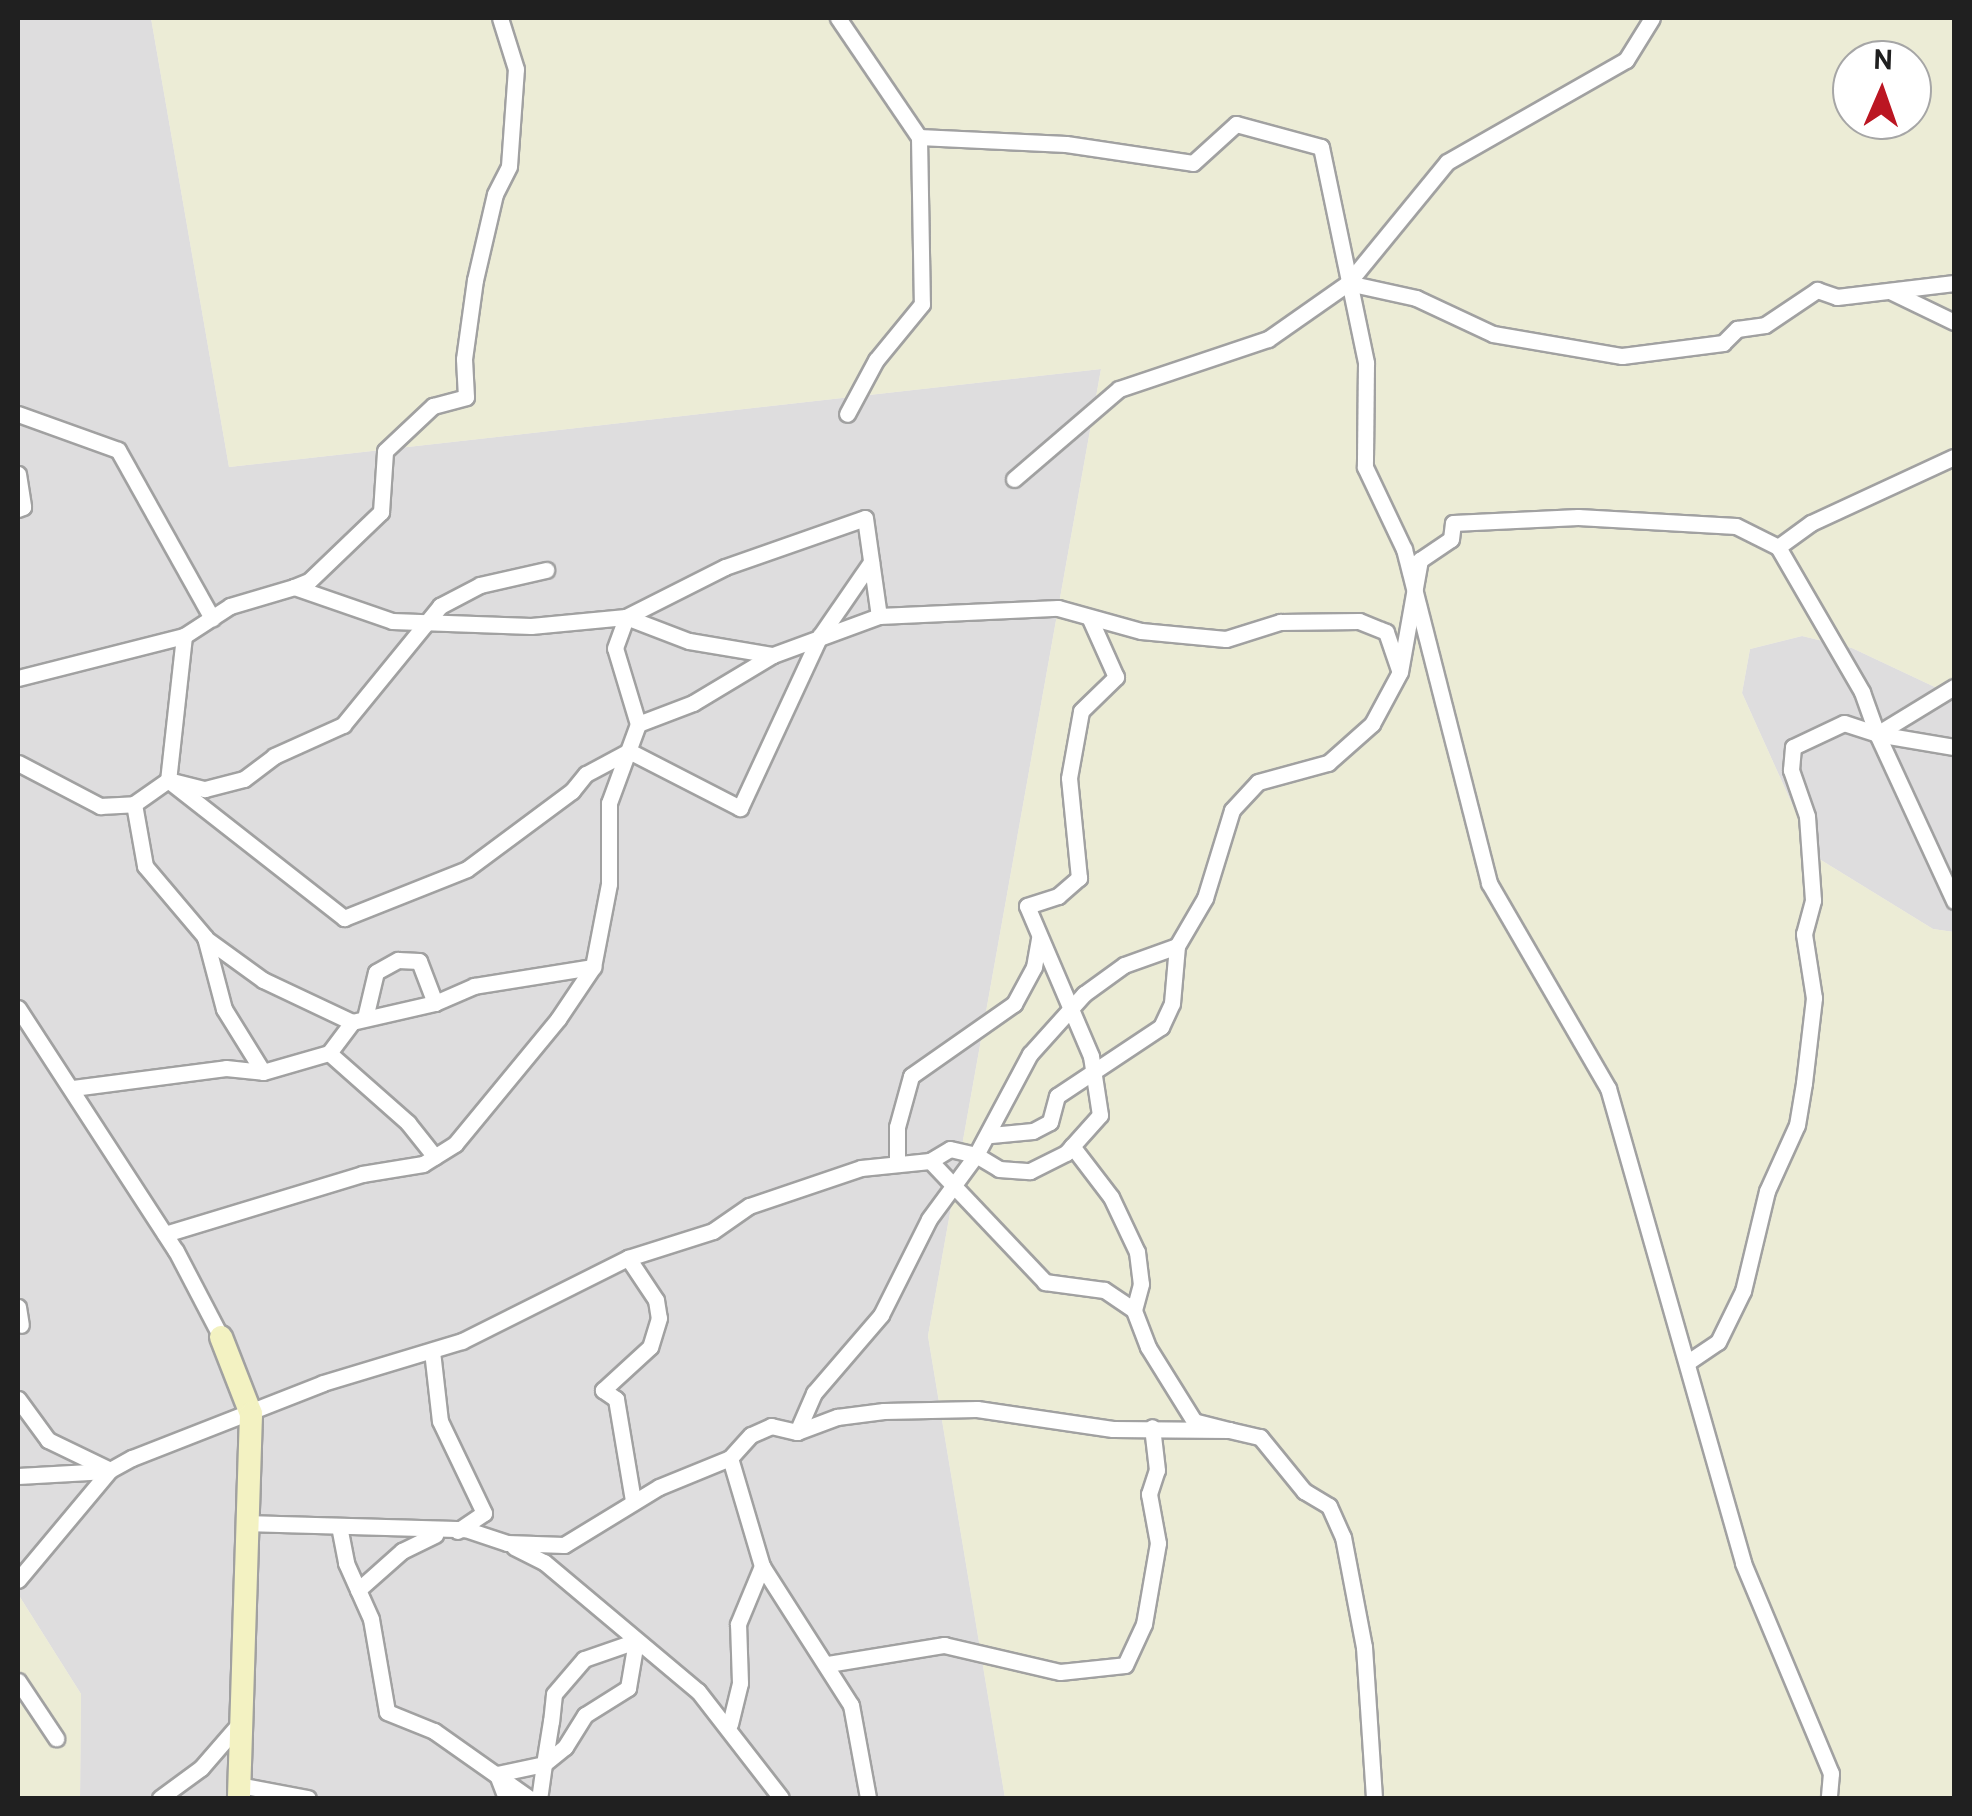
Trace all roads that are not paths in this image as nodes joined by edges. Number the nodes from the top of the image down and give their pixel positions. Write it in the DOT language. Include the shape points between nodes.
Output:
graph roads {
  1 [pos="500,18"];
  2 [pos="838,18"];
  3 [pos="1652,18"];
  4 [pos="919,137"];
  5 [pos="1348,283"];
  6 [pos="1954,283"];
  7 [pos="1892,292"];
  8 [pos="1954,322"];
  9 [pos="18,414"];
  10 [pos="848,414"];
  11 [pos="1954,457"];
  12 [pos="18,474"];
  13 [pos="1014,479"];
  14 [pos="18,509"];
  15 [pos="1778,547"];
  16 [pos="872,562"];
  17 [pos="546,570"];
  18 [pos="294,587"];
  19 [pos="1414,609"];
  20 [pos="879,616"];
  21 [pos="626,617"];
  22 [pos="212,618"];
  23 [pos="1090,619"];
  24 [pos="426,622"];
  25 [pos="184,636"];
  26 [pos="820,636"];
  27 [pos="773,655"];
  28 [pos="1400,672"];
  29 [pos="18,678"];
  30 [pos="1954,687"];
  31 [pos="638,724"];
  32 [pos="1878,734"];
  33 [pos="1954,747"];
  34 [pos="629,751"];
  35 [pos="18,763"];
  36 [pos="168,780"];
  37 [pos="134,804"];
  38 [pos="1954,901"];
  39 [pos="205,938"];
  40 [pos="1039,938"];
  41 [pos="1178,946"];
  42 [pos="593,967"];
  43 [pos="435,1003"];
  44 [pos="18,1008"];
  45 [pos="1068,1014"];
  46 [pos="359,1020"];
  47 [pos="329,1053"];
  48 [pos="1094,1068"];
  49 [pos="263,1072"];
  50 [pos="73,1088"];
  51 [pos="990,1135"];
  52 [pos="1072,1146"];
  53 [pos="976,1155"];
  54 [pos="434,1157"];
  55 [pos="897,1161"];
  56 [pos="930,1162"];
  57 [pos="954,1185"];
  58 [pos="165,1234"];
  59 [pos="628,1258"];
  60 [pos="18,1306"];
  61 [pos="1134,1310"];
  62 [pos="22,1325"];
  63 [pos="222,1337"];
  64 [pos="432,1351"];
  65 [pos="1688,1362"];
  66 [pos="18,1399"];
  67 [pos="252,1414"];
  68 [pos="1152,1426"];
  69 [pos="1229,1430"];
  70 [pos="797,1432"];
  71 [pos="730,1458"];
  72 [pos="110,1470"];
  73 [pos="19,1479"];
  74 [pos="633,1502"];
  75 [pos="244,1522"];
  76 [pos="339,1526"];
  77 [pos="465,1529"];
  78 [pos="506,1543"];
  79 [pos="762,1566"];
  80 [pos="18,1580"];
  81 [pos="358,1590"];
  82 [pos="636,1642"];
  83 [pos="828,1664"];
  84 [pos="18,1681"];
  85 [pos="240,1723"];
  86 [pos="730,1724"];
  87 [pos="56,1738"];
  88 [pos="544,1764"];
  89 [pos="497,1774"];
  90 [pos="239,1792"];
  91 [pos="160,1798"];
  92 [pos="308,1798"];
  93 [pos="506,1798"];
  94 [pos="529,1798"];
  95 [pos="539,1798"];
  96 [pos="782,1798"];
  97 [pos="868,1798"];
  98 [pos="1374,1798"];
  99 [pos="1829,1798"];
  1 -- 18 [label="street" via="516,69 510,166 495,194 475,280 466,397 434,406 385,451 381,512 310,581"];
  2 -- 4 [label="street"];
  3 -- 5 [label="street" via="1626,60 1447,162"];
  4 -- 5 [label="street" via="1066,144 1192,163 1236,124 1321,146"];
  4 -- 10 [label="street" via="922,304 876,360"];
  5 -- 7 [label="street" via="1434,304 1493,334 1622,356 1723,343 1817,290 1837,297"];
  5 -- 13 [label="street" via="1268,339 1119,389"];
  5 -- 19 [label="street" via="1366,364 1365,467 1404,549"];
  6 -- 7 [label="street"];
  7 -- 8 [label="street"];
  9 -- 22 [label="street" via="118,450"];
  11 -- 15 [label="street" via="1811,524"];
  12 -- 14 [label="street" via="24,507"];
  15 -- 19 [label="street" via="1736,526 1686,522 1578,517 1453,523 1450,539 1420,560"];
  15 -- 32 [label="street" via="1862,692"];
  16 -- 20 [label="street"];
  16 -- 21 [label="street" via="865,518 725,567"];
  16 -- 26 [label="street"];
  17 -- 24 [label="street" via="480,585 440,606"];
  18 -- 22 [label="street"];
  18 -- 24 [label="street" via="392,621"];
  19 -- 28 [label="street"];
  19 -- 65 [label="street" via="1488,883 1608,1088"];
  20 -- 23 [label="street" via="1058,608"];
  20 -- 26 [label="street"];
  21 -- 24 [label="street" via="531,626"];
  21 -- 27 [label="street" via="689,641"];
  21 -- 31 [label="street" via="616,648"];
  22 -- 25 [label="street"];
  23 -- 28 [label="street" via="1226,639 1280,622 1359,621 1386,632"];
  23 -- 40 [label="street" via="1116,677 1081,711 1069,778 1080,878 1058,896 1027,906"];
  24 -- 36 [label="street" via="344,725 274,756 244,779 204,789"];
  25 -- 29 [label="street"];
  25 -- 36 [label="street"];
  26 -- 27 [label="street"];
  26 -- 34 [label="street" via="740,808"];
  27 -- 31 [label="street" via="693,703"];
  28 -- 41 [label="street" via="1372,724 1328,763 1258,782 1232,810 1205,898"];
  30 -- 32 [label="street"];
  31 -- 34 [label="street"];
  32 -- 33 [label="street"];
  32 -- 38 [label="street"];
  32 -- 65 [label="street" via="1844,723 1792,747 1791,770 1807,816 1813,900 1804,934 1814,998 1804,1083 1796,1125 1767,1191 1743,1291 1718,1342"];
  34 -- 36 [label="street" via="586,774 467,869 344,918"];
  34 -- 42 [label="street" via="610,803 609,884"];
  35 -- 37 [label="street" via="100,806"];
  36 -- 37 [label="street"];
  37 -- 39 [label="street" via="145,866"];
  39 -- 46 [label="street" via="263,980"];
  39 -- 49 [label="street" via="224,1009"];
  40 -- 45 [label="street" via="1058,967"];
  40 -- 55 [label="street" via="1034,968 1014,1004 911,1076 897,1127"];
  41 -- 45 [label="street" via="1124,964"];
  41 -- 48 [label="street" via="1172,1003 1162,1027"];
  42 -- 43 [label="street" via="474,986"];
  42 -- 54 [label="street" via="503,1089 456,1144"];
  43 -- 46 [label="street"];
  43 -- 46 [label="street" via="419,962 398,960 376,972"];
  44 -- 50 [label="street"];
  45 -- 48 [label="street"];
  45 -- 51 [label="street" via="1030,1054"];
  46 -- 47 [label="street"];
  47 -- 49 [label="street"];
  47 -- 54 [label="street" via="408,1123"];
  48 -- 51 [label="street" via="1057,1096 1050,1122 1033,1131"];
  48 -- 52 [label="street" via="1100,1115"];
  49 -- 50 [label="street" via="226,1068"];
  50 -- 58 [label="street"];
  51 -- 53 [label="street"];
  52 -- 53 [label="street" via="1030,1171 999,1169"];
  52 -- 61 [label="street" via="1110,1197 1138,1252"];
  53 -- 56 [label="street" via="950,1149"];
  53 -- 57 [label="street"];
  54 -- 58 [label="street"];
  55 -- 56 [label="street"];
  55 -- 59 [label="street" via="749,1206 713,1230"];
  56 -- 57 [label="street"];
  57 -- 61 [label="street" via="1045,1282 1104,1290"];
  57 -- 70 [label="street" via="911,1250 881,1315 814,1394"];
  58 -- 63 [label="street"];
  59 -- 64 [label="street"];
  59 -- 74 [label="street" via="656,1300 659,1318 650,1347 604,1390 616,1399"];
  60 -- 62 [label="street"];
  61 -- 69 [label="street" via="1148,1347 1194,1420"];
  63 -- 67 [label="main road"];
  64 -- 67 [label="street" via="323,1383"];
  64 -- 77 [label="street" via="440,1421 484,1513"];
  65 -- 99 [label="street" via="1742,1563 1830,1773"];
  66 -- 72 [label="street" via="48,1440"];
  67 -- 72 [label="street"];
  67 -- 75 [label="main road"];
  68 -- 69 [label="street"];
  68 -- 70 [label="street" via="1114,1429 978,1408 837,1417"];
  68 -- 83 [label="street" via="1156,1470 1150,1494 1158,1543 1144,1624 1125,1665 1060,1672 944,1645"];
  69 -- 98 [label="street" via="1260,1437 1304,1490 1329,1506 1343,1537 1364,1647"];
  70 -- 71 [label="street" via="771,1426 751,1435"];
  71 -- 74 [label="street"];
  71 -- 79 [label="street"];
  72 -- 73 [label="street"];
  72 -- 80 [label="street"];
  74 -- 78 [label="street" via="564,1545"];
  75 -- 76 [label="street"];
  75 -- 85 [label="main road"];
  76 -- 77 [label="street"];
  76 -- 81 [label="street"];
  77 -- 78 [label="street"];
  77 -- 81 [label="street" via="423,1537"];
  78 -- 82 [label="street" via="544,1562"];
  79 -- 83 [label="street"];
  79 -- 86 [label="street" via="738,1624 740,1683"];
  81 -- 89 [label="street" via="387,1712 434,1731"];
  82 -- 86 [label="street"];
  82 -- 88 [label="street" via="628,1688 586,1715 565,1748"];
  82 -- 88 [label="street" via="584,1659 572,1670 554,1694"];
  83 -- 97 [label="street" via="850,1706"];
  84 -- 87 [label="street"];
  85 -- 90 [label="main road"];
  85 -- 91 [label="street" via="201,1768"];
  86 -- 96 [label="street"];
  88 -- 89 [label="street"];
  88 -- 95 [label="street"];
  89 -- 93 [label="street"];
  89 -- 94 [label="street"];
  90 -- 92 [label="street"];
}
